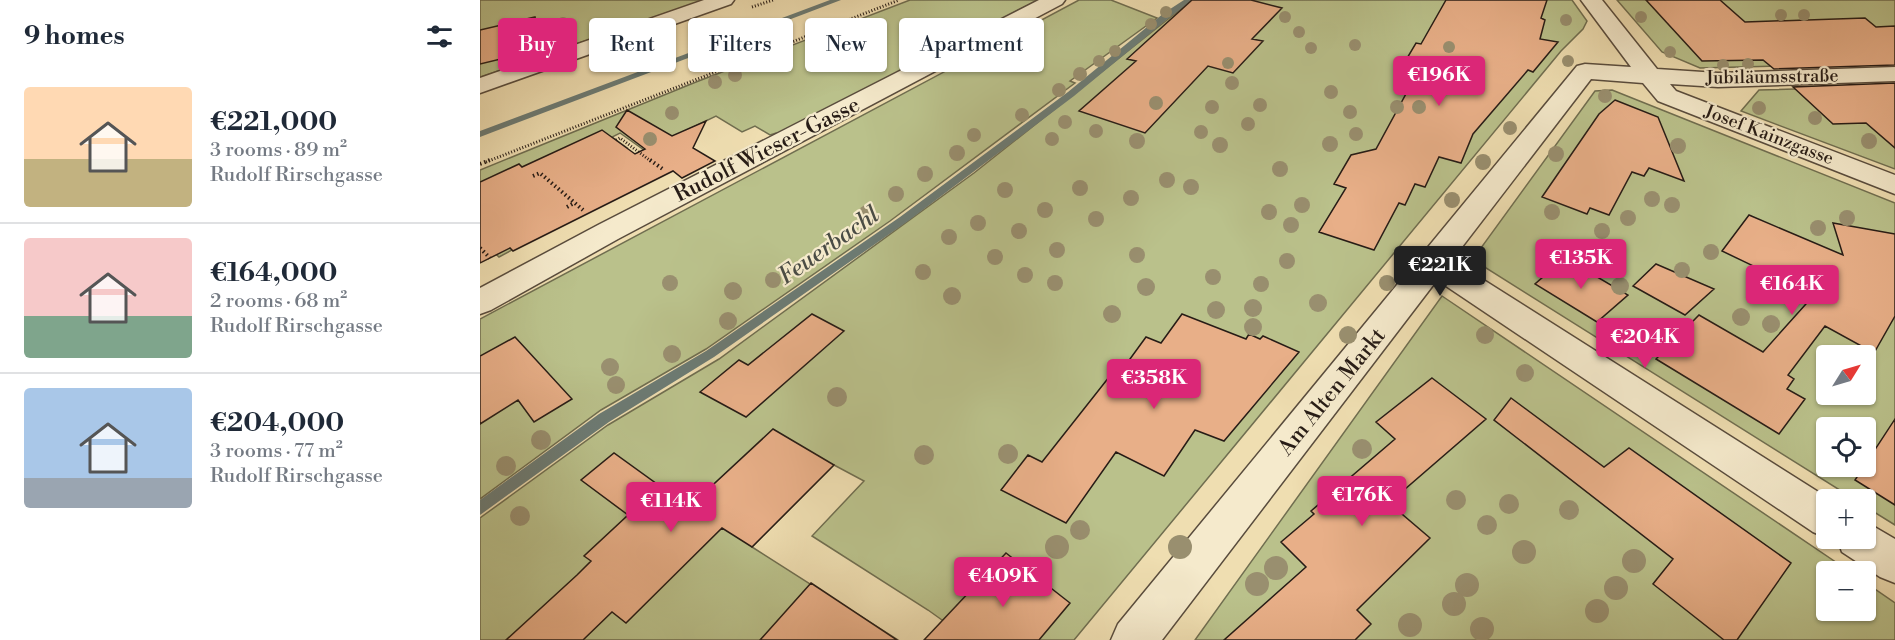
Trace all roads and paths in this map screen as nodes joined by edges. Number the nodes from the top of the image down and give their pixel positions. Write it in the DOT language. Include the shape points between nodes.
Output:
graph roads {
  1 [pos="724,0"];
  2 [pos="899,0"];
  3 [pos="1055,0"];
  4 [pos="1591,0"];
  5 [pos="1895,74"];
  6 [pos="1650,76"];
  7 [pos="480,86"];
  8 [pos="616,140"];
  9 [pos="480,164"];
  10 [pos="656,164"];
  11 [pos="651,166"];
  12 [pos="532,176"];
  13 [pos="1895,184"];
  14 [pos="691,189"];
  15 [pos="574,203"];
  16 [pos="567,207"];
  17 [pos="608,232"];
  18 [pos="1434,263"];
  19 [pos="480,302"];
  20 [pos="1816,512"];
  21 [pos="1874,549"];
  22 [pos="1895,563"];
  23 [pos="1134,640"];
  1 -- 7 [label="street"];
  2 -- 9 [label="path"];
  3 -- 14 [label="street, Rudolf Wieser-Gasse"];
  4 -- 6 [label="street"];
  5 -- 6 [label="street, Jubiläumsstraße" via="1718,80"];
  6 -- 13 [label="street, Josef Kainzgasse" via="1667,96"];
  6 -- 18 [label="street, Am Alten Markt" via="1585,71"];
  8 -- 10 [label="path" via="620,138"];
  10 -- 11 [label="path"];
  10 -- 14 [label="path"];
  12 -- 15 [label="path" via="540,173"];
  14 -- 17 [label="street, Rudolf Wieser-Gasse"];
  15 -- 16 [label="path"];
  15 -- 17 [label="path"];
  17 -- 19 [label="street, Rudolf Wieser-Gasse"];
  18 -- 20 [label="street"];
  18 -- 23 [label="street, Am Alten Markt"];
  21 -- 22 [label="street"];
}
